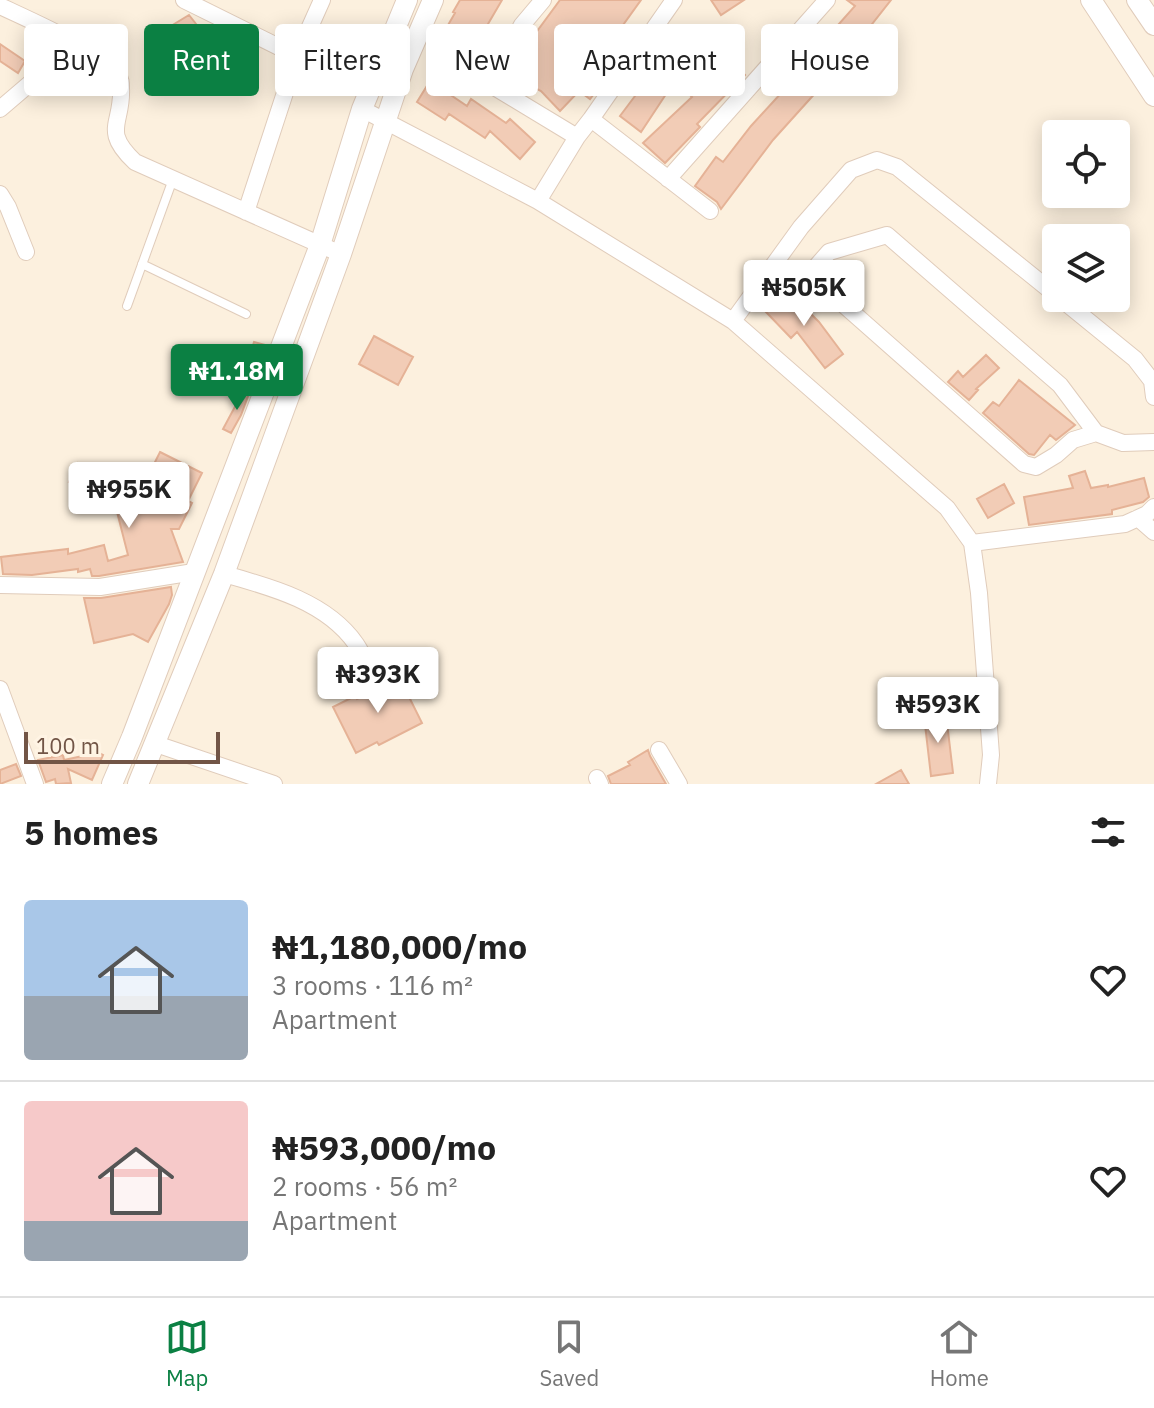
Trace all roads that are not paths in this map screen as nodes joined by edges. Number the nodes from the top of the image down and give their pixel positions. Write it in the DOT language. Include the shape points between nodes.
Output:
graph roads {
  1 [pos="184,0"];
  2 [pos="322,0"];
  3 [pos="407,0"];
  4 [pos="433,0"];
  5 [pos="543,0"];
  6 [pos="674,0"];
  7 [pos="827,0"];
  8 [pos="1091,0"];
  9 [pos="1137,0"];
  10 [pos="0,6"];
  11 [pos="36,24"];
  12 [pos="311,24"];
  13 [pos="1154,25"];
  14 [pos="275,45"];
  15 [pos="24,88"];
  16 [pos="122,96"];
  17 [pos="284,96"];
  18 [pos="1154,96"];
  19 [pos="0,109"];
  20 [pos="362,109"];
  21 [pos="591,119"];
  22 [pos="385,121"];
  23 [pos="577,137"];
  24 [pos="173,179"];
  25 [pos="668,179"];
  26 [pos="0,194"];
  27 [pos="538,201"];
  28 [pos="710,211"];
  29 [pos="246,212"];
  30 [pos="320,245"];
  31 [pos="26,252"];
  32 [pos="341,254"];
  33 [pos="142,264"];
  34 [pos="1042,283"];
  35 [pos="127,306"];
  36 [pos="1078,312"];
  37 [pos="246,314"];
  38 [pos="733,321"];
  39 [pos="1154,397"];
  40 [pos="1096,433"];
  41 [pos="1154,442"];
  42 [pos="1154,507"];
  43 [pos="1138,518"];
  44 [pos="1154,532"];
  45 [pos="972,543"];
  46 [pos="194,572"];
  47 [pos="224,574"];
  48 [pos="0,585"];
  49 [pos="373,678"];
  50 [pos="0,689"];
  51 [pos="132,737"];
  52 [pos="156,744"];
  53 [pos="659,750"];
  54 [pos="35,784"];
  55 [pos="112,784"];
  56 [pos="138,784"];
  57 [pos="274,784"];
  58 [pos="679,784"];
  59 [pos="988,784"];
  1 -- 14 [label="street"];
  2 -- 12 [label="street"];
  3 -- 20 [label="street"];
  4 -- 22 [label="street"];
  5 -- 23 [label="street" via="522,25 493,82"];
  6 -- 21 [label="street"];
  7 -- 25 [label="street"];
  8 -- 18 [label="street"];
  9 -- 13 [label="street"];
  10 -- 11 [label="street"];
  15 -- 19 [label="street"];
  16 -- 24 [label="street" via="115,125 124,151 135,162"];
  17 -- 29 [label="street"];
  20 -- 22 [label="street"];
  20 -- 30 [label="street"];
  21 -- 23 [label="street"];
  21 -- 25 [label="street"];
  22 -- 27 [label="street"];
  22 -- 32 [label="street"];
  23 -- 27 [label="street"];
  24 -- 29 [label="street"];
  24 -- 33 [label="lane"];
  25 -- 28 [label="street"];
  26 -- 31 [label="street"];
  27 -- 38 [label="street"];
  29 -- 30 [label="street"];
  30 -- 32 [label="street"];
  30 -- 46 [label="street"];
  32 -- 47 [label="street"];
  33 -- 35 [label="lane"];
  33 -- 37 [label="lane"];
  34 -- 38 [label="street" via="897,167 877,160 851,170 801,227"];
  36 -- 39 [label="street" via="1135,359 1152,381"];
  38 -- 45 [label="street" via="947,508"];
  40 -- 40 [label="street" via="1060,385 887,235 829,252 815,268 818,282 1024,464 1036,467 1073,440"];
  40 -- 41 [label="street" via="1123,443"];
  42 -- 43 [label="street"];
  43 -- 44 [label="street"];
  43 -- 45 [label="street"];
  45 -- 59 [label="street" via="991,755"];
  46 -- 48 [label="street" via="100,587"];
  46 -- 51 [label="street"];
  47 -- 49 [label="street" via="285,593 332,618 358,646"];
  47 -- 52 [label="street"];
  50 -- 54 [label="street"];
  51 -- 52 [label="street"];
  51 -- 55 [label="street"];
  52 -- 56 [label="street"];
  52 -- 57 [label="street"];
  53 -- 58 [label="street"];
}
